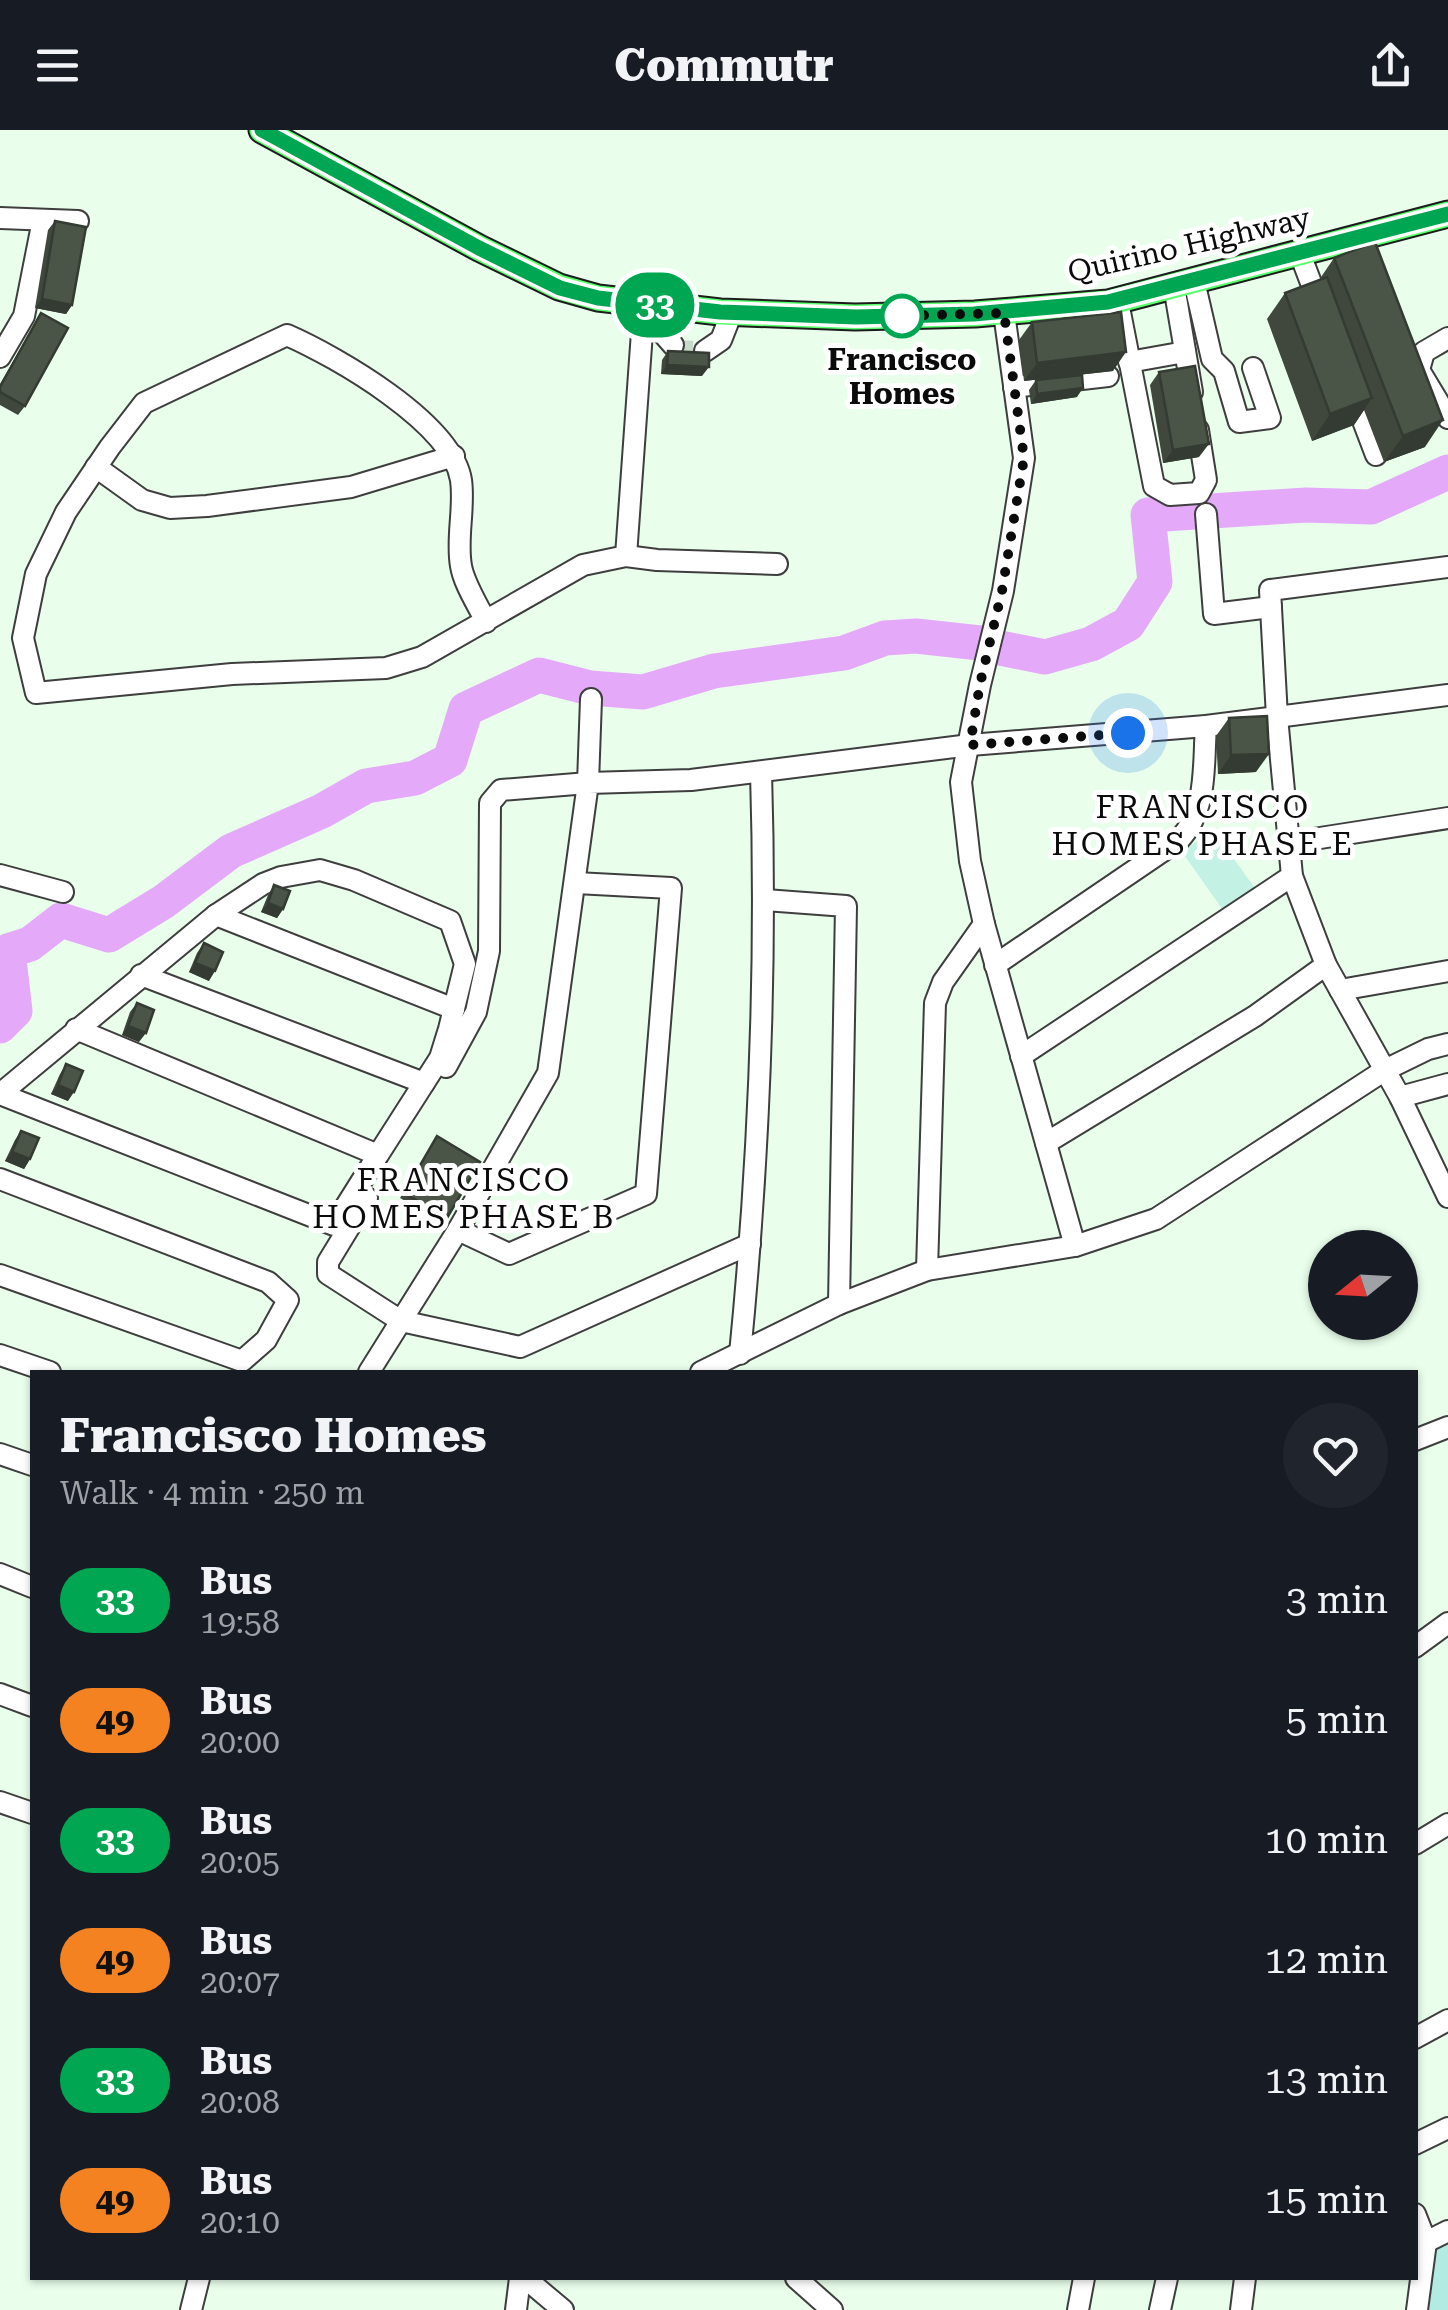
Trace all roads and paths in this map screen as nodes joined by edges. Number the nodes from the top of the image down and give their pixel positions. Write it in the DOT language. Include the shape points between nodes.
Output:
graph roads {
  1 [pos="262,130"];
  2 [pos="1448,214"];
  3 [pos="0,218"];
  4 [pos="43,220"];
  5 [pos="78,221"];
  6 [pos="1300,254"];
  7 [pos="1184,284"];
  8 [pos="1118,300"];
  9 [pos="648,304"];
  10 [pos="732,312"];
  11 [pos="1004,313"];
  12 [pos="0,314"];
  13 [pos="24,316"];
  14 [pos="1328,328"];
  15 [pos="1448,338"];
  16 [pos="642,349"];
  17 [pos="705,351"];
  18 [pos="1185,352"];
  19 [pos="0,356"];
  20 [pos="1129,362"];
  21 [pos="1342,364"];
  22 [pos="1253,368"];
  23 [pos="1108,376"];
  24 [pos="1014,387"];
  25 [pos="1448,418"];
  26 [pos="454,456"];
  27 [pos="1376,456"];
  28 [pos="96,467"];
  29 [pos="1206,514"];
  30 [pos="626,556"];
  31 [pos="777,564"];
  32 [pos="1448,567"];
  33 [pos="1271,607"];
  34 [pos="486,622"];
  35 [pos="1448,695"];
  36 [pos="591,698"];
  37 [pos="1277,717"];
  38 [pos="1206,726"];
  39 [pos="970,745"];
  40 [pos="762,772"];
  41 [pos="588,782"];
  42 [pos="1448,818"];
  43 [pos="1288,843"];
  44 [pos="0,875"];
  45 [pos="1292,876"];
  46 [pos="576,883"];
  47 [pos="63,892"];
  48 [pos="765,900"];
  49 [pos="216,915"];
  50 [pos="984,924"];
  51 [pos="994,964"];
  52 [pos="1326,965"];
  53 [pos="1448,971"];
  54 [pos="141,975"];
  55 [pos="1340,990"];
  56 [pos="454,1009"];
  57 [pos="76,1029"];
  58 [pos="1448,1044"];
  59 [pos="1021,1056"];
  60 [pos="1385,1070"];
  61 [pos="424,1083"];
  62 [pos="1448,1084"];
  63 [pos="1400,1097"];
  64 [pos="1046,1143"];
  65 [pos="378,1154"];
  66 [pos="0,1179"];
  67 [pos="1448,1198"];
  68 [pos="458,1230"];
  69 [pos="750,1244"];
  70 [pos="1076,1246"];
  71 [pos="926,1270"];
  72 [pos="0,1274"];
  73 [pos="839,1304"];
  74 [pos="401,1321"];
  75 [pos="740,1354"];
  76 [pos="0,1355"];
  77 [pos="44,1370"];
  78 [pos="370,1370"];
  79 [pos="705,1370"];
  80 [pos="1448,1427"];
  81 [pos="1418,1439"];
  82 [pos="0,1454"];
  83 [pos="30,1465"];
  84 [pos="0,1574"];
  85 [pos="30,1585"];
  86 [pos="1448,1623"];
  87 [pos="1418,1645"];
  88 [pos="0,1694"];
  89 [pos="30,1705"];
  90 [pos="0,1802"];
  91 [pos="30,1811"];
  92 [pos="1448,1824"];
  93 [pos="1418,1842"];
  94 [pos="1448,2020"];
  95 [pos="1418,2036"];
  96 [pos="1448,2128"];
  97 [pos="1418,2143"];
  98 [pos="1448,2231"];
  99 [pos="1420,2243"];
  100 [pos="198,2280"];
  101 [pos="523,2280"];
  102 [pos="526,2280"];
  103 [pos="798,2280"];
  104 [pos="1084,2280"];
  105 [pos="1167,2280"];
  106 [pos="1246,2280"];
  107 [pos="191,2310"];
  108 [pos="516,2310"];
  109 [pos="563,2310"];
  110 [pos="832,2310"];
  111 [pos="1078,2310"];
  112 [pos="1160,2310"];
  113 [pos="1241,2310"];
  114 [pos="1417,2310"];
  1 -- 9 [label="main road, Quirino Highway" via="560,288"];
  2 -- 6 [label="main road, Quirino Highway"];
  3 -- 4 [label="street"];
  4 -- 5 [label="street"];
  4 -- 13 [label="street"];
  6 -- 7 [label="main road, Quirino Highway"];
  6 -- 14 [label="street"];
  7 -- 8 [label="main road, Quirino Highway"];
  7 -- 18 [label="street"];
  7 -- 22 [label="street" via="1239,422 1270,418"];
  8 -- 11 [label="main road, Quirino Highway"];
  8 -- 20 [label="street"];
  9 -- 10 [label="main road, Quirino Highway"];
  9 -- 16 [label="street"];
  9 -- 16 [label="street" via="673,347"];
  10 -- 11 [label="main road, Quirino Highway"];
  10 -- 17 [label="street" via="721,340"];
  11 -- 24 [label="street"];
  12 -- 13 [label="street"];
  13 -- 19 [label="street"];
  15 -- 25 [label="street" via="1424,352 1419,370"];
  16 -- 30 [label="street"];
  18 -- 20 [label="street"];
  18 -- 20 [label="street" via="1206,480 1199,493 1170,496 1154,486"];
  21 -- 27 [label="street"];
  23 -- 24 [label="street"];
  24 -- 39 [label="street" via="1024,458"];
  26 -- 28 [label="street" via="351,487 170,508 142,500"];
  26 -- 28 [label="street" via="408,408 287,335 144,402"];
  26 -- 34 [label="street" via="461,481 461,567"];
  28 -- 34 [label="street" via="36,574 23,638 36,694 232,674 386,668 422,657"];
  29 -- 33 [label="street" via="1214,614"];
  30 -- 31 [label="street"];
  30 -- 34 [label="street" via="583,565"];
  32 -- 33 [label="street" via="1270,590"];
  33 -- 37 [label="street"];
  35 -- 37 [label="street"];
  36 -- 41 [label="street"];
  37 -- 38 [label="street"];
  37 -- 43 [label="street"];
  38 -- 39 [label="street"];
  38 -- 51 [label="street" via="1200,806 1192,826"];
  39 -- 40 [label="street"];
  39 -- 50 [label="street" via="962,782"];
  40 -- 41 [label="street"];
  40 -- 48 [label="street"];
  41 -- 46 [label="street"];
  41 -- 74 [label="street" via="502,790 490,803 489,950 476,1012 328,1262 328,1274"];
  42 -- 43 [label="street"];
  43 -- 45 [label="street"];
  44 -- 47 [label="street"];
  45 -- 52 [label="street"];
  45 -- 59 [label="street"];
  46 -- 68 [label="street" via="548,1073"];
  46 -- 68 [label="street" via="671,888 646,1194 508,1254"];
  48 -- 69 [label="street"];
  48 -- 73 [label="street" via="846,906"];
  49 -- 54 [label="street"];
  49 -- 56 [label="street"];
  49 -- 56 [label="street" via="281,877 320,870 354,880 450,921 465,964"];
  50 -- 51 [label="street"];
  50 -- 71 [label="street" via="935,1003"];
  51 -- 59 [label="street"];
  52 -- 55 [label="street"];
  52 -- 64 [label="street"];
  53 -- 55 [label="street"];
  54 -- 57 [label="street"];
  54 -- 61 [label="street"];
  55 -- 60 [label="street"];
  56 -- 61 [label="street" via="440,1058"];
  57 -- 65 [label="street"];
  57 -- 65 [label="street" via="0,1094 334,1225"];
  58 -- 60 [label="street"];
  59 -- 64 [label="street"];
  60 -- 63 [label="street"];
  60 -- 70 [label="street" via="1156,1218"];
  61 -- 65 [label="street"];
  62 -- 63 [label="street"];
  63 -- 67 [label="street"];
  64 -- 70 [label="street"];
  66 -- 72 [label="street" via="268,1282 288,1300 266,1340 242,1361"];
  68 -- 74 [label="street"];
  69 -- 74 [label="street" via="520,1347"];
  69 -- 75 [label="street"];
  70 -- 71 [label="street"];
  71 -- 73 [label="street"];
  73 -- 75 [label="street"];
  74 -- 78 [label="street"];
  75 -- 79 [label="street"];
  76 -- 77 [label="street"];
  80 -- 81 [label="street"];
  82 -- 83 [label="street"];
  84 -- 85 [label="street"];
  86 -- 87 [label="street"];
  88 -- 89 [label="street"];
  90 -- 91 [label="street"];
  92 -- 93 [label="street"];
  94 -- 95 [label="street"];
  96 -- 97 [label="street"];
  98 -- 99 [label="street"];
  99 -- 114 [label="street"];
  100 -- 107 [label="street"];
  101 -- 108 [label="street"];
  102 -- 109 [label="street"];
  103 -- 110 [label="street"];
  104 -- 111 [label="street"];
  105 -- 112 [label="street"];
  106 -- 113 [label="street"];
}
